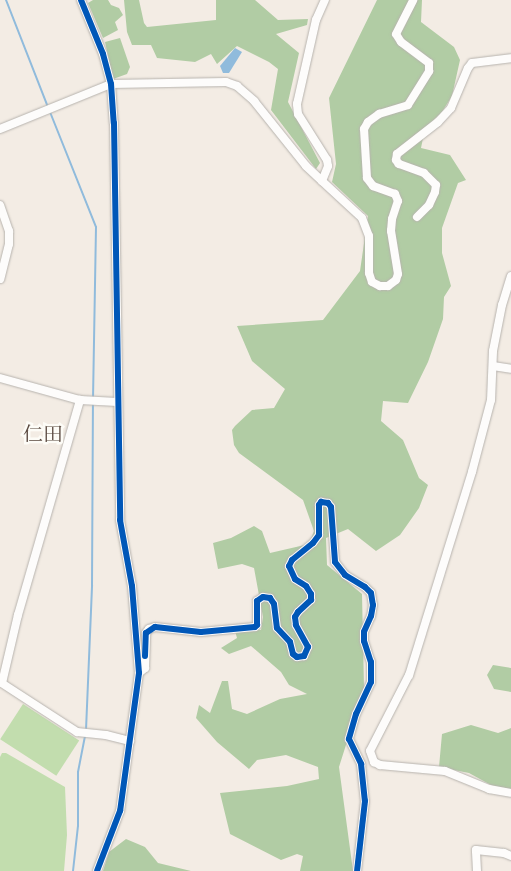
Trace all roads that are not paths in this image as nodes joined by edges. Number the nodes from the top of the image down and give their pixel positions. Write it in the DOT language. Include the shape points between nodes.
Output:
graph roads {
  1 [pos="81,0"];
  2 [pos="325,0"];
  3 [pos="413,0"];
  4 [pos="511,58"];
  5 [pos="111,84"];
  6 [pos="0,129"];
  7 [pos="322,181"];
  8 [pos="0,205"];
  9 [pos="417,217"];
  10 [pos="511,276"];
  11 [pos="0,279"];
  12 [pos="493,366"];
  13 [pos="511,370"];
  14 [pos="0,378"];
  15 [pos="80,400"];
  16 [pos="117,402"];
  17 [pos="139,673"];
  18 [pos="1,682"];
  19 [pos="130,741"];
  20 [pos="374,762"];
  21 [pos="363,773"];
  22 [pos="511,794"];
  23 [pos="511,856"];
  24 [pos="97,871"];
  25 [pos="357,871"];
  26 [pos="477,871"];
  1 -- 5 [label="street" via="103,54"];
  2 -- 7 [label="street" via="316,20 297,104 298,114 327,160"];
  3 -- 7 [label="street" via="396,34 401,42 429,63 429,71 408,105 379,114 364,129 367,178 373,186 395,194 398,201 392,219 398,274 388,286 372,282 369,236 362,218"];
  4 -- 9 [label="street" via="472,63 451,108 397,154 399,164 424,173 436,185 429,205"];
  5 -- 6 [label="street"];
  5 -- 7 [label="street" via="216,81 238,86"];
  5 -- 16 [label="street" via="118,274"];
  8 -- 11 [label="street" via="9,231"];
  10 -- 12 [label="street" via="502,305"];
  12 -- 13 [label="street"];
  12 -- 20 [label="street" via="491,400 472,472 409,675 372,743 370,751"];
  14 -- 15 [label="street"];
  15 -- 16 [label="street"];
  15 -- 18 [label="street"];
  16 -- 17 [label="street" via="120,520 133,594"];
  17 -- 19 [label="street"];
  17 -- 21 [label="street" via="145,668 146,633 149,629 201,632 255,627 257,601 262,597 270,598 274,604 277,628 290,642 292,654 304,656 308,647 295,617 312,600 306,586 295,579 289,566 319,534 318,505 325,502 331,507 335,562 345,575 371,593 372,610 364,632 371,662 371,682 349,738"];
  18 -- 19 [label="street" via="77,732"];
  19 -- 24 [label="street" via="120,811"];
  20 -- 21 [label="street"];
  20 -- 22 [label="street" via="445,771 489,789"];
  21 -- 25 [label="street" via="365,801"];
  23 -- 26 [label="street" via="476,850"];
}
